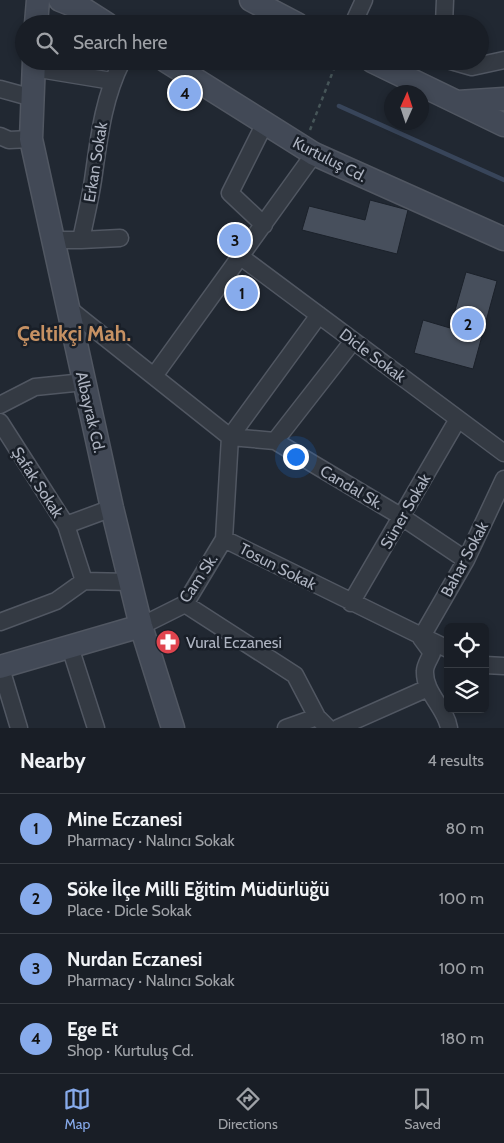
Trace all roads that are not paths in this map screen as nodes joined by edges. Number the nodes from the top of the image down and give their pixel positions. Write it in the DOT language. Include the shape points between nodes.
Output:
graph roads {
  1 [pos="38,0"];
  2 [pos="60,0"];
  3 [pos="251,0"];
  4 [pos="364,0"];
  5 [pos="445,0"];
  6 [pos="37,15"];
  7 [pos="93,15"];
  8 [pos="280,15"];
  9 [pos="357,15"];
  10 [pos="444,15"];
  11 [pos="504,60"];
  12 [pos="489,63"];
  13 [pos="34,70"];
  14 [pos="60,70"];
  15 [pos="118,70"];
  16 [pos="181,70"];
  17 [pos="391,70"];
  18 [pos="112,82"];
  19 [pos="0,89"];
  20 [pos="33,98"];
  21 [pos="504,99"];
  22 [pos="457,102"];
  23 [pos="266,123"];
  24 [pos="504,125"];
  25 [pos="31,139"];
  26 [pos="3,141"];
  27 [pos="309,151"];
  28 [pos="264,225"];
  29 [pos="120,238"];
  30 [pos="504,239"];
  31 [pos="55,240"];
  32 [pos="81,240"];
  33 [pos="242,257"];
  34 [pos="68,308"];
  35 [pos="319,315"];
  36 [pos="354,341"];
  37 [pos="154,376"];
  38 [pos="84,382"];
  39 [pos="0,406"];
  40 [pos="458,419"];
  41 [pos="0,422"];
  42 [pos="230,437"];
  43 [pos="275,441"];
  44 [pos="504,453"];
  45 [pos="504,479"];
  46 [pos="112,508"];
  47 [pos="402,517"];
  48 [pos="66,526"];
  49 [pos="224,539"];
  50 [pos="466,560"];
  51 [pos="84,581"];
  52 [pos="131,582"];
  53 [pos="351,603"];
  54 [pos="184,604"];
  55 [pos="0,622"];
  56 [pos="141,626"];
  57 [pos="421,638"];
  58 [pos="70,647"];
  59 [pos="444,647"];
  60 [pos="489,665"];
  61 [pos="0,666"];
  62 [pos="504,666"];
  63 [pos="428,688"];
  64 [pos="323,722"];
  65 [pos="19,728"];
  66 [pos="96,728"];
  67 [pos="173,728"];
  68 [pos="286,728"];
  69 [pos="338,728"];
  70 [pos="449,728"];
  1 -- 6 [label="street"];
  2 -- 7 [label="street"];
  3 -- 8 [label="street"];
  4 -- 9 [label="street"];
  5 -- 10 [label="street"];
  11 -- 12 [label="street"];
  13 -- 20 [label="street, Albayrak Cd."];
  14 -- 18 [label="street"];
  15 -- 18 [label="street, Erkan Sokak"];
  16 -- 23 [label="street, Kurtuluş Cd."];
  17 -- 22 [label="street"];
  18 -- 32 [label="street, Erkan Sokak" via="102,116"];
  19 -- 20 [label="street"];
  20 -- 25 [label="street, Albayrak Cd."];
  21 -- 22 [label="street"];
  22 -- 24 [label="street"];
  23 -- 27 [label="street, Kurtuluş Cd."];
  23 -- 28 [label="street" via="230,193"];
  25 -- 26 [label="street"];
  25 -- 31 [label="street, Albayrak Cd."];
  27 -- 28 [label="street"];
  27 -- 30 [label="street, Kurtuluş Cd."];
  28 -- 33 [label="street"];
  29 -- 32 [label="street"];
  31 -- 32 [label="street"];
  31 -- 34 [label="street, Albayrak Cd."];
  33 -- 35 [label="street, Dicle Sokak"];
  33 -- 37 [label="street"];
  34 -- 37 [label="street"];
  34 -- 38 [label="street, Albayrak Cd."];
  35 -- 36 [label="street, Dicle Sokak"];
  35 -- 42 [label="street"];
  36 -- 40 [label="street, Dicle Sokak"];
  36 -- 43 [label="street"];
  37 -- 42 [label="street"];
  38 -- 39 [label="street" via="35,387"];
  38 -- 46 [label="street, Albayrak Cd."];
  40 -- 44 [label="street, Dicle Sokak"];
  40 -- 47 [label="street, Süner Sokak"];
  41 -- 48 [label="street, Şafak Sokak"];
  42 -- 43 [label="street, Candal Sk."];
  42 -- 49 [label="street, Tosun Sokak"];
  43 -- 47 [label="street, Candal Sk."];
  45 -- 50 [label="street, Bahar Sokak"];
  46 -- 48 [label="street, Şafak Sokak"];
  46 -- 52 [label="street, Albayrak Cd."];
  47 -- 50 [label="street, Candal Sk."];
  47 -- 53 [label="street, Süner Sokak"];
  48 -- 51 [label="street"];
  49 -- 53 [label="street, Tosun Sokak"];
  49 -- 54 [label="street, Cam Sk."];
  50 -- 57 [label="street, Bahar Sokak"];
  51 -- 52 [label="street"];
  51 -- 55 [label="street" via="56,601"];
  52 -- 56 [label="street, Albayrak Cd."];
  53 -- 57 [label="street, Tosun Sokak"];
  54 -- 56 [label="street, Cam Sk."];
  54 -- 64 [label="street" via="295,675"];
  56 -- 58 [label="street"];
  56 -- 67 [label="street, Albayrak Cd."];
  57 -- 59 [label="street, Tosun Sokak"];
  57 -- 63 [label="street" via="432,653 424,670"];
  58 -- 61 [label="street"];
  58 -- 66 [label="street"];
  60 -- 62 [label="street"];
  61 -- 65 [label="street"];
  63 -- 69 [label="street"];
  63 -- 70 [label="street"];
  64 -- 68 [label="street"];
}
